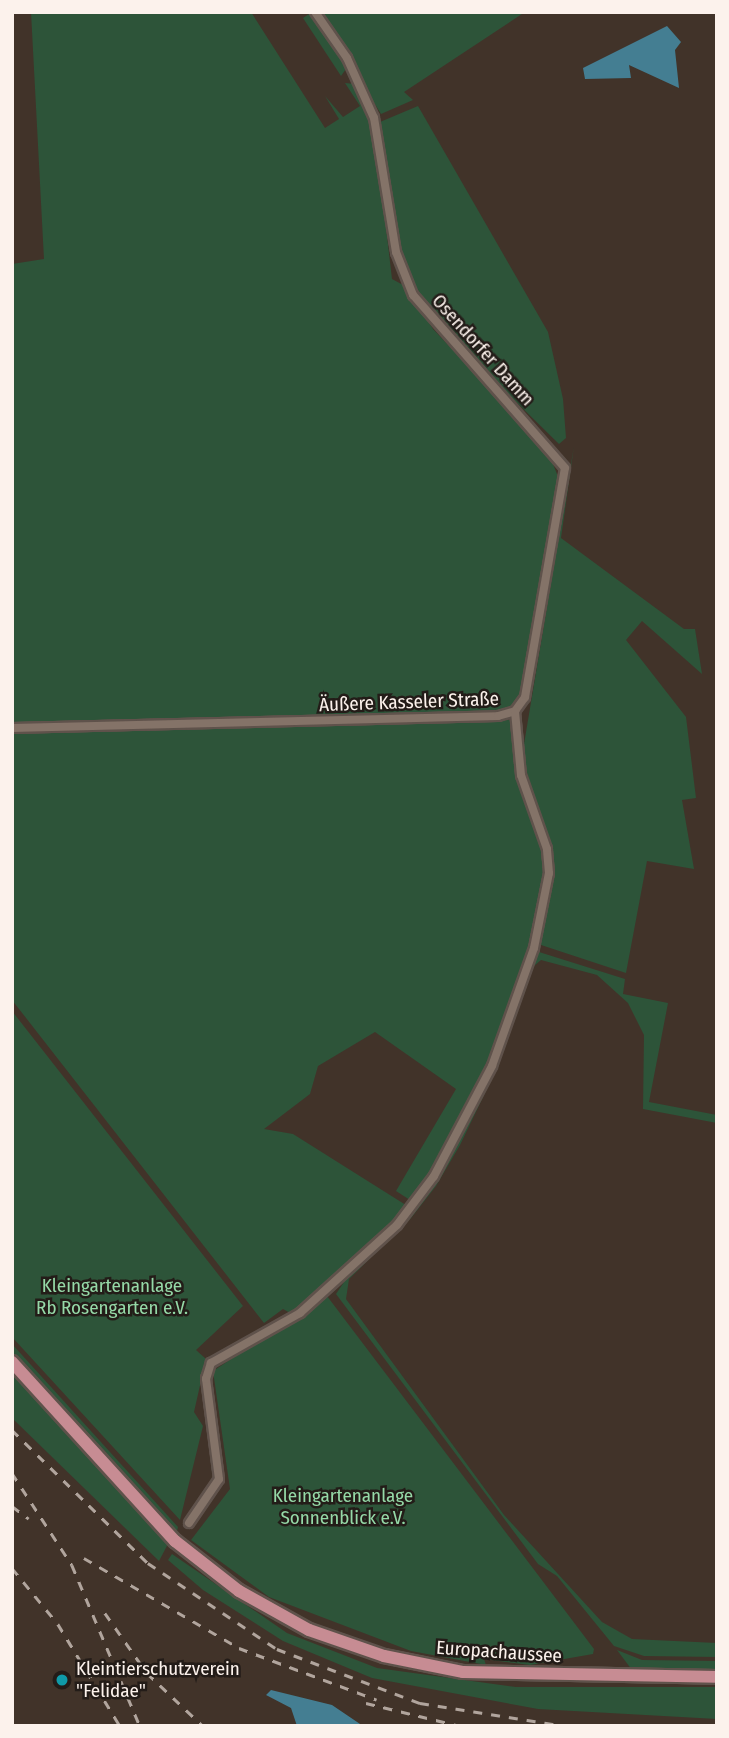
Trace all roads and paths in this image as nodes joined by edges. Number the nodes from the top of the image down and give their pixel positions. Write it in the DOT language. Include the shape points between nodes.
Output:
graph roads {
  1 [pos="315,12"];
  2 [pos="515,711"];
  3 [pos="12,728"];
  4 [pos="12,1362"];
  5 [pos="188,1523"];
  6 [pos="717,1677"];
  1 -- 2 [label="street, Osendorfer Damm" via="355,73 374,118 396,252 413,295 565,468 525,697"];
  2 -- 3 [label="street, Äußere Kasseler Straße"];
  2 -- 5 [label="street, Äußere Kasseler Straße" via="521,775 548,849 548,873 534,948 492,1066 434,1176 397,1225 300,1313 211,1363 206,1379 219,1479"];
  4 -- 6 [label="main road, Europachaussee" via="172,1538 240,1591 309,1630 384,1656 463,1671"];
}
